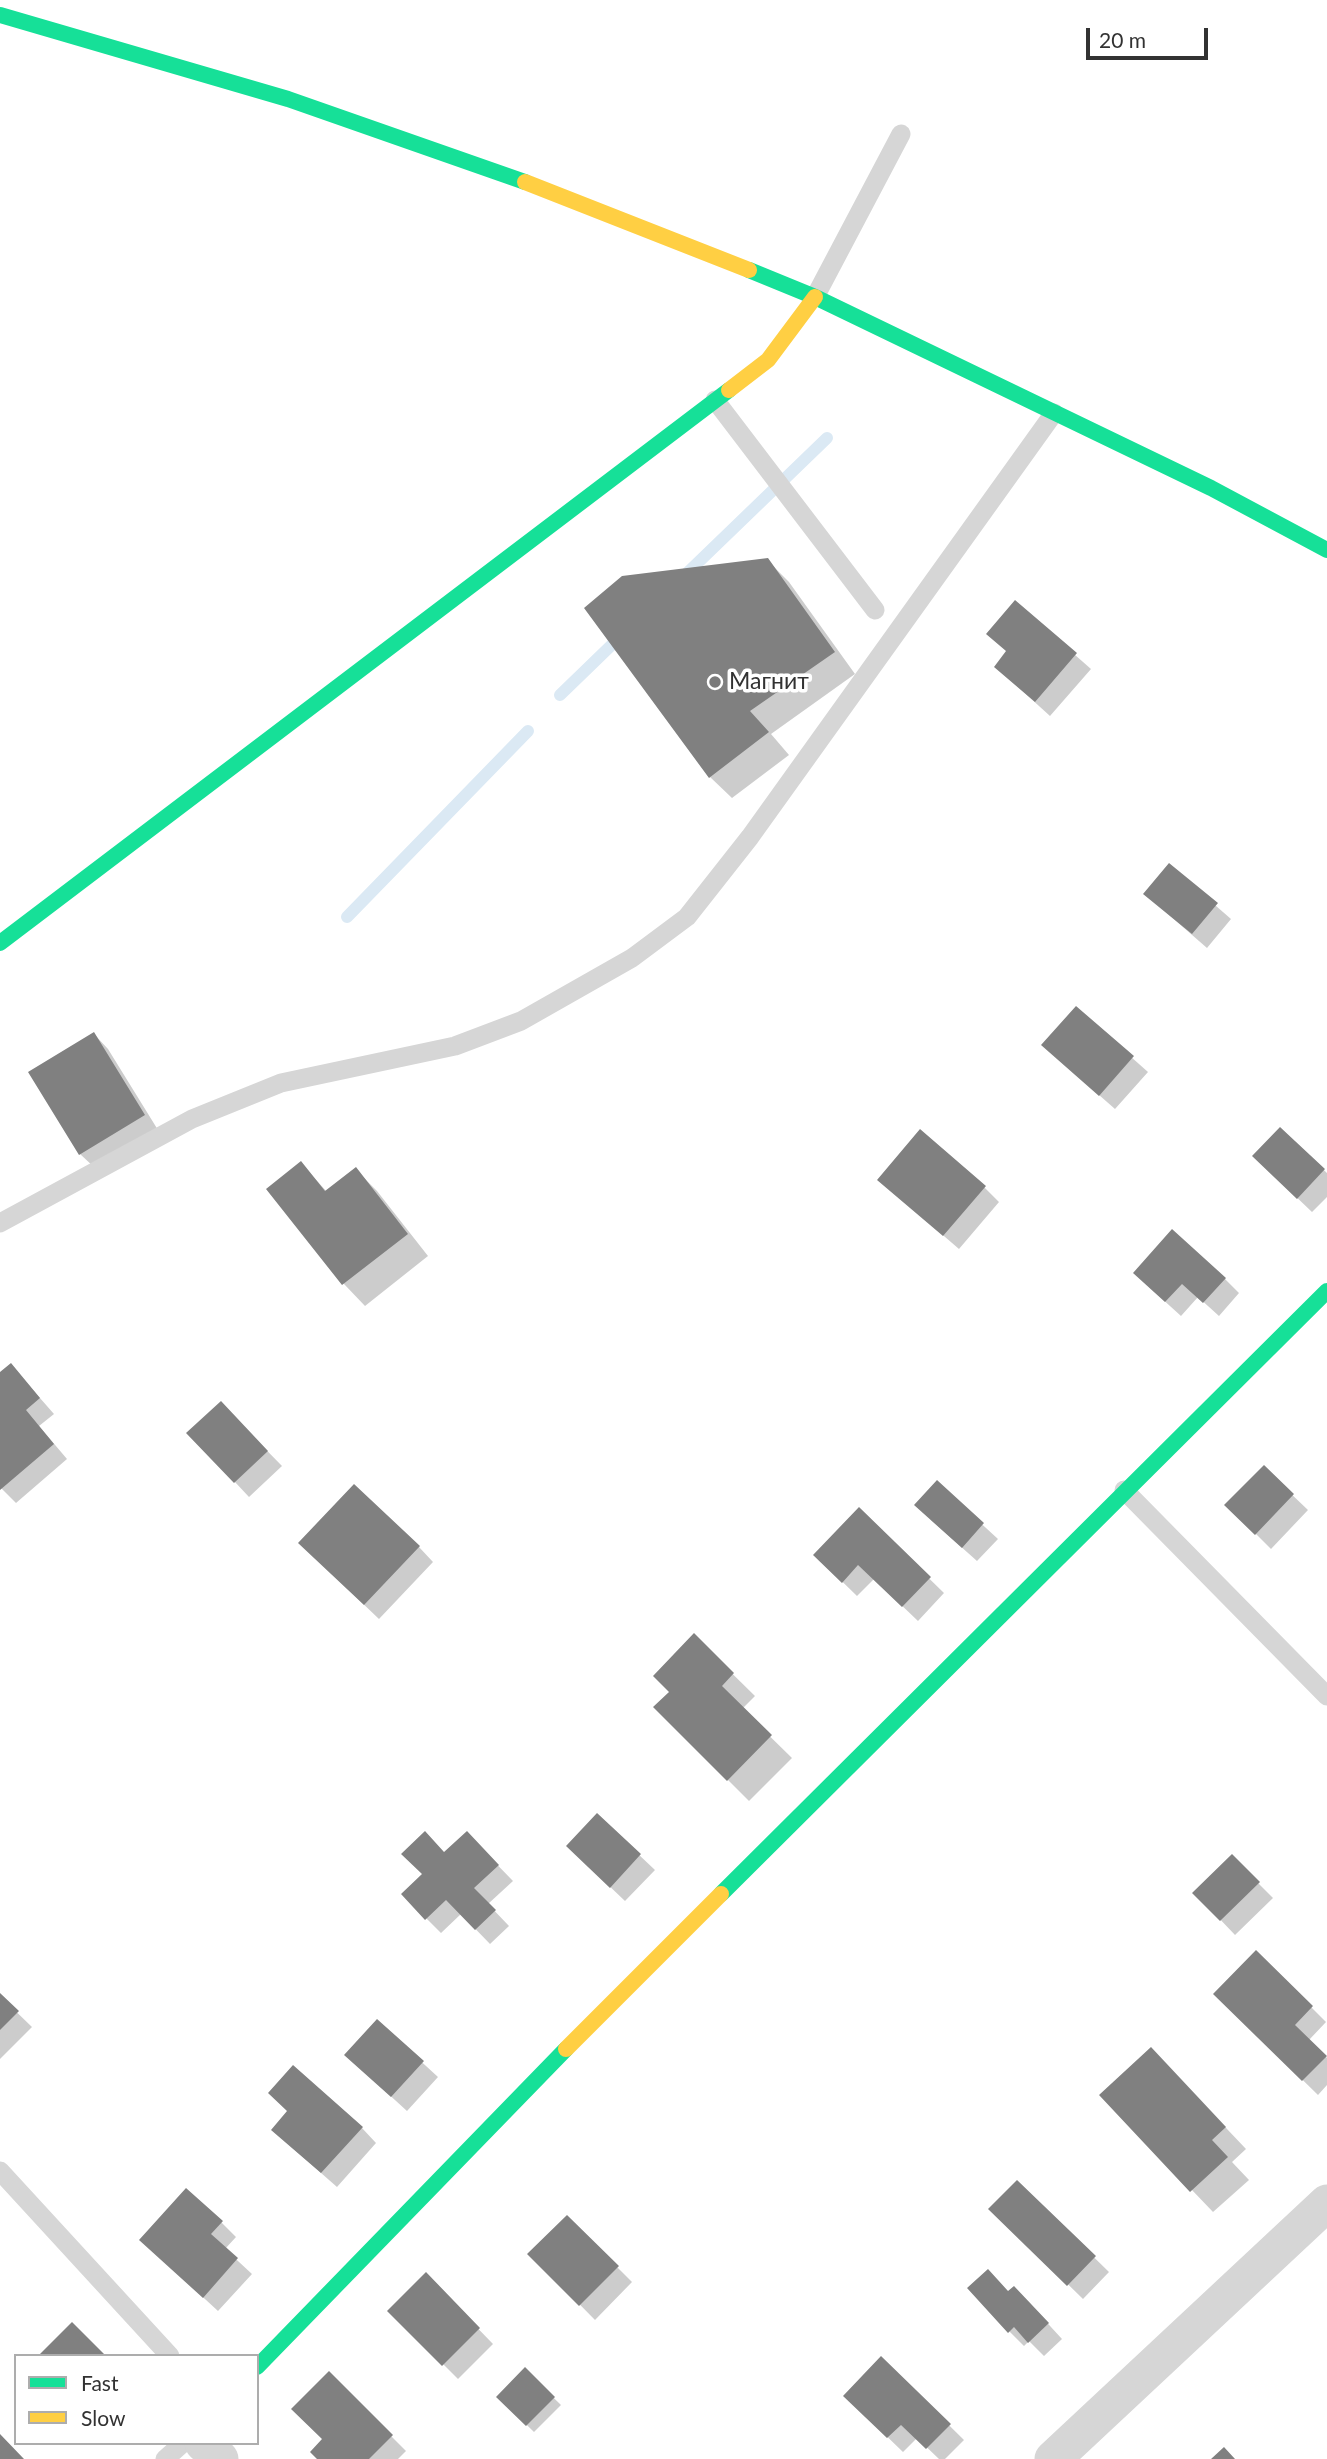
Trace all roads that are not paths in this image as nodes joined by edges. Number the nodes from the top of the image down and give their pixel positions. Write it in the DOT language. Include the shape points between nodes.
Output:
graph roads {
  1 [pos="0,15"];
  2 [pos="901,134"];
  3 [pos="815,297"];
  4 [pos="715,400"];
  5 [pos="1054,413"];
  6 [pos="1327,550"];
  7 [pos="875,610"];
  8 [pos="0,943"];
  9 [pos="0,1223"];
  10 [pos="1327,1291"];
  11 [pos="1124,1490"];
  12 [pos="1327,1696"];
  13 [pos="0,2171"];
  14 [pos="1327,2203"];
  15 [pos="168,2354"];
  16 [pos="259,2366"];
  17 [pos="181,2445"];
  18 [pos="205,2445"];
  19 [pos="165,2459"];
  20 [pos="220,2459"];
  21 [pos="1053,2459"];
  1 -- 3 [label="street" via="288,99 580,201"];
  2 -- 3 [label="lane"];
  3 -- 4 [label="street" via="768,360"];
  3 -- 5 [label="street"];
  4 -- 7 [label="lane"];
  4 -- 8 [label="street"];
  5 -- 6 [label="street"];
  5 -- 9 [label="lane" via="750,837 687,917 632,958 521,1021 456,1046 281,1083 192,1119"];
  10 -- 11 [label="street"];
  11 -- 12 [label="lane"];
  11 -- 16 [label="street" via="460,2157"];
  13 -- 15 [label="lane"];
  14 -- 21 [label="street"];
  17 -- 19 [label="lane"];
  18 -- 20 [label="street"];
}
